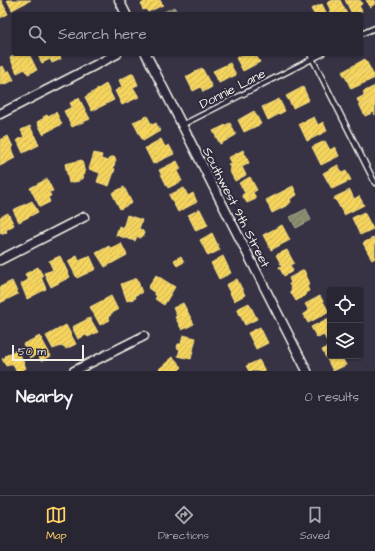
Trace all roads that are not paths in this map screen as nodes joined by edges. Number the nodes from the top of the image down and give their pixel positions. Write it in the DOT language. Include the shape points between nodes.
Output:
graph roads {
  1 [pos="119,0"];
  2 [pos="125,12"];
  3 [pos="375,28"];
  4 [pos="363,33"];
  5 [pos="113,56"];
  6 [pos="147,56"];
  7 [pos="311,56"];
  8 [pos="318,56"];
  9 [pos="312,59"];
  10 [pos="0,114"];
  11 [pos="182,125"];
  12 [pos="375,183"];
  13 [pos="84,217"];
  14 [pos="0,260"];
  15 [pos="144,336"];
  16 [pos="74,371"];
  17 [pos="306,371"];
  1 -- 2 [label="street"];
  3 -- 4 [label="lane"];
  5 -- 10 [label="street"];
  6 -- 11 [label="street, Southwest 9th Street"];
  7 -- 9 [label="lane"];
  8 -- 9 [label="lane, Donnie Lane"];
  9 -- 11 [label="lane, Donnie Lane"];
  9 -- 12 [label="lane"];
  11 -- 17 [label="street, Southwest 9th Street"];
  13 -- 14 [label="street"];
  15 -- 16 [label="street"];
}
